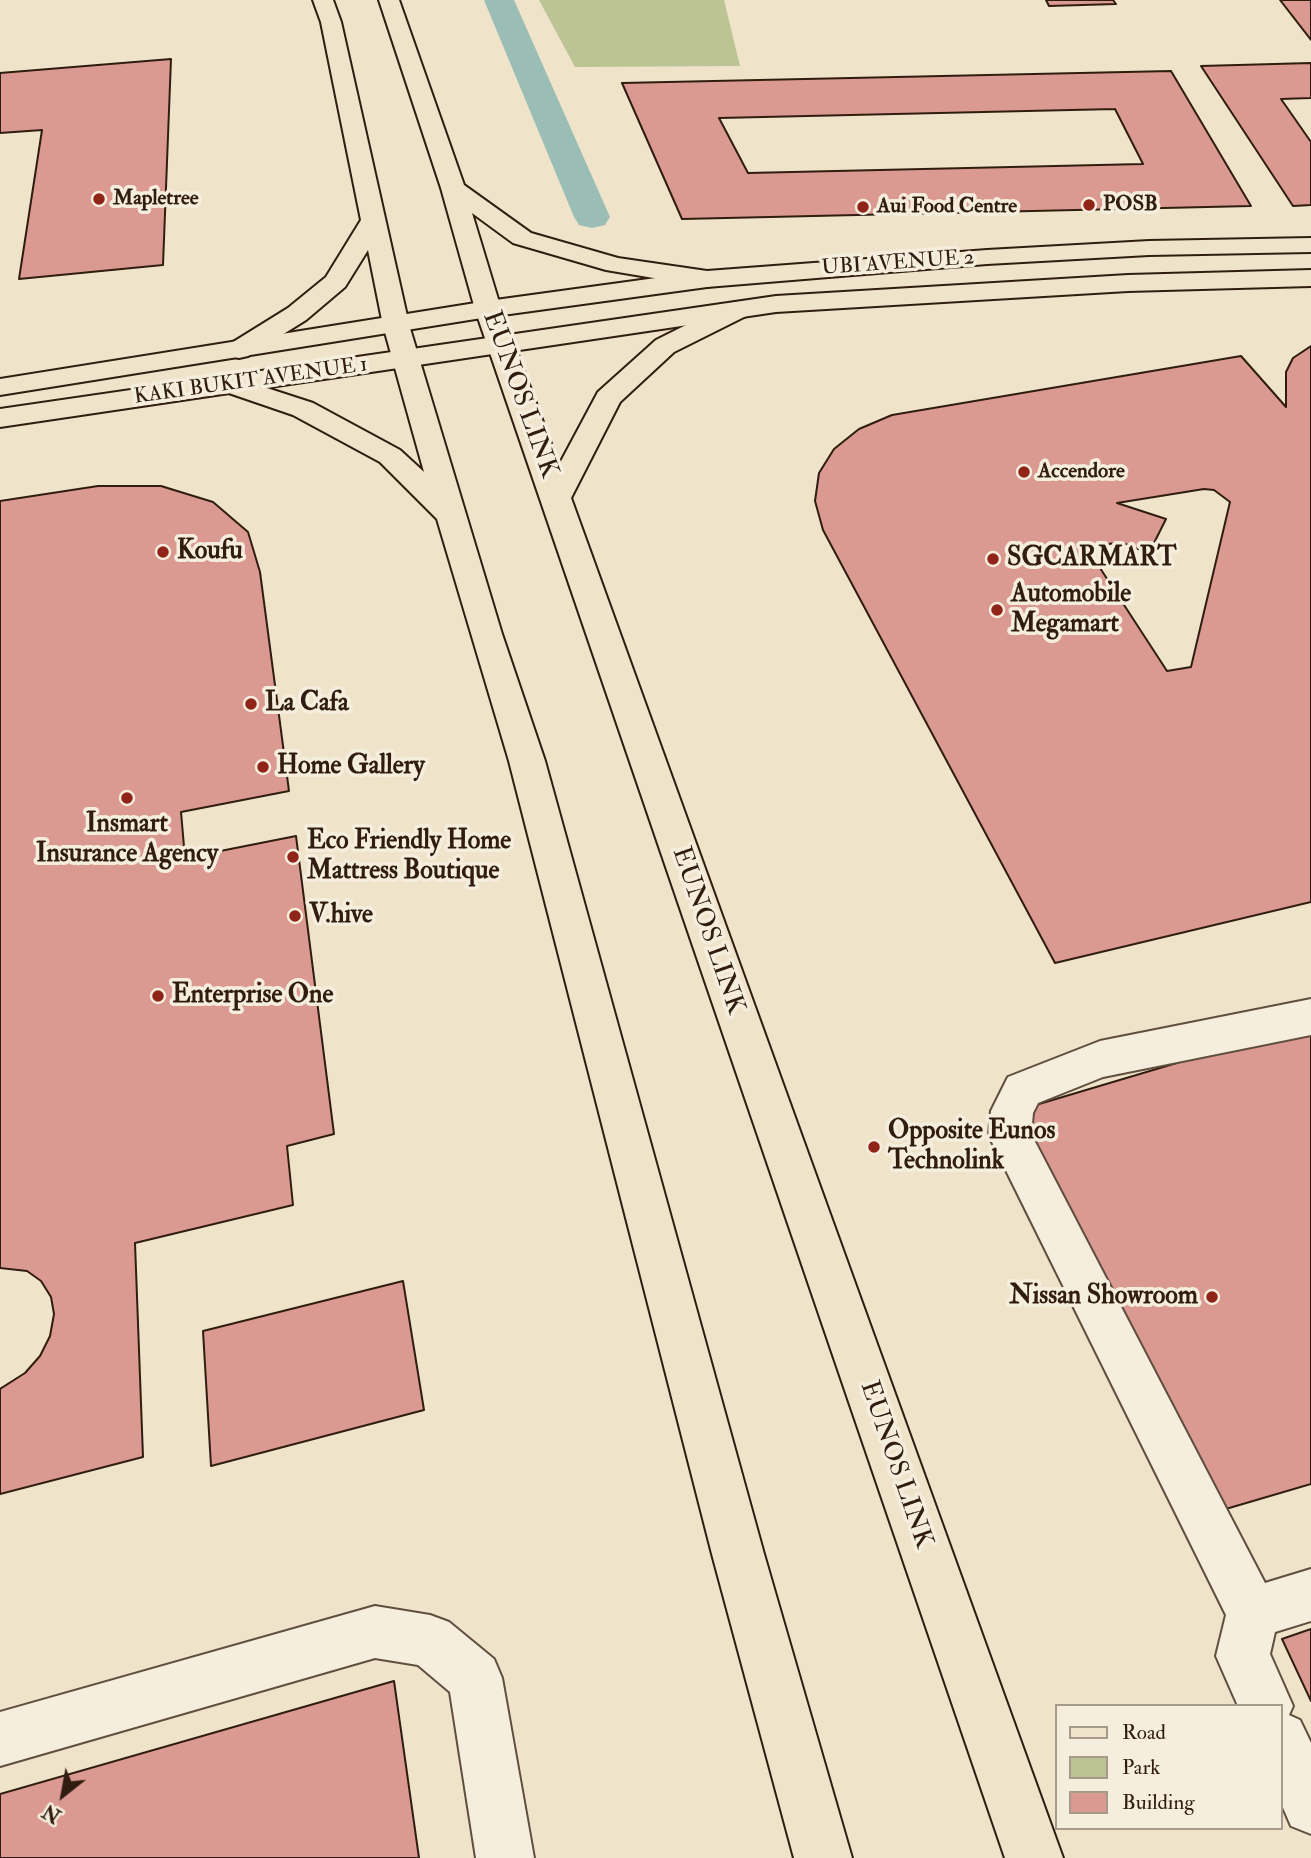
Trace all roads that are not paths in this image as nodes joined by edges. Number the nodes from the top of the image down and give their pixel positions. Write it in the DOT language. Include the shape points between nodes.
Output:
graph roads {
  1 [pos="323,0"];
  2 [pos="389,0"];
  3 [pos="453,188"];
  4 [pos="373,221"];
  5 [pos="1311,245"];
  6 [pos="1311,278"];
  7 [pos="707,279"];
  8 [pos="488,309"];
  9 [pos="737,310"];
  10 [pos="396,325"];
  11 [pos="502,343"];
  12 [pos="240,349"];
  13 [pos="408,360"];
  14 [pos="233,385"];
  15 [pos="0,387"];
  16 [pos="0,418"];
  17 [pos="556,499"];
  18 [pos="450,514"];
  19 [pos="1311,1017"];
  20 [pos="1311,1595"];
  21 [pos="1253,1613"];
  22 [pos="1265,1704"];
  23 [pos="0,1739"];
  24 [pos="1283,1743"];
  25 [pos="1311,1806"];
  26 [pos="505,1858"];
  27 [pos="823,1858"];
  28 [pos="1034,1858"];
  1 -- 4 [label="main road"];
  2 -- 3 [label="main road, EUNOS LINK"];
  3 -- 7 [label="main road" via="522,238 615,265"];
  3 -- 8 [label="main road, EUNOS LINK"];
  4 -- 10 [label="main road"];
  4 -- 12 [label="main road" via="337,282 297,314"];
  5 -- 7 [label="main road, UBI AVENUE 2" via="987,257"];
  6 -- 9 [label="main road, UBI AVENUE 2" via="1114,284"];
  7 -- 8 [label="main road, UBI AVENUE 2"];
  8 -- 10 [label="main road, KAKI BUKIT AVENUE 1"];
  8 -- 11 [label="main road, EUNOS LINK"];
  9 -- 11 [label="main road, UBI AVENUE 2"];
  9 -- 17 [label="main road" via="665,346 608,398"];
  10 -- 12 [label="main road, KAKI BUKIT AVENUE 1"];
  10 -- 13 [label="main road"];
  11 -- 13 [label="main road, KAKI BUKIT AVENUE 1"];
  11 -- 17 [label="main road, EUNOS LINK"];
  12 -- 15 [label="main road, KAKI BUKIT AVENUE 1"];
  13 -- 14 [label="main road, KAKI BUKIT AVENUE 1"];
  13 -- 18 [label="main road"];
  14 -- 16 [label="main road, KAKI BUKIT AVENUE 1"];
  14 -- 18 [label="main road" via="303,409 390,456"];
  17 -- 28 [label="main road, EUNOS LINK"];
  18 -- 27 [label="main road" via="527,761"];
  19 -- 21 [label="lane" via="1100,1059 1023,1090 1012,1111 1010,1136"];
  20 -- 21 [label="lane"];
  21 -- 22 [label="lane" via="1244,1656"];
  23 -- 26 [label="lane" via="374,1632 430,1641 475,1678"];
  24 -- 25 [label="lane"];
}
